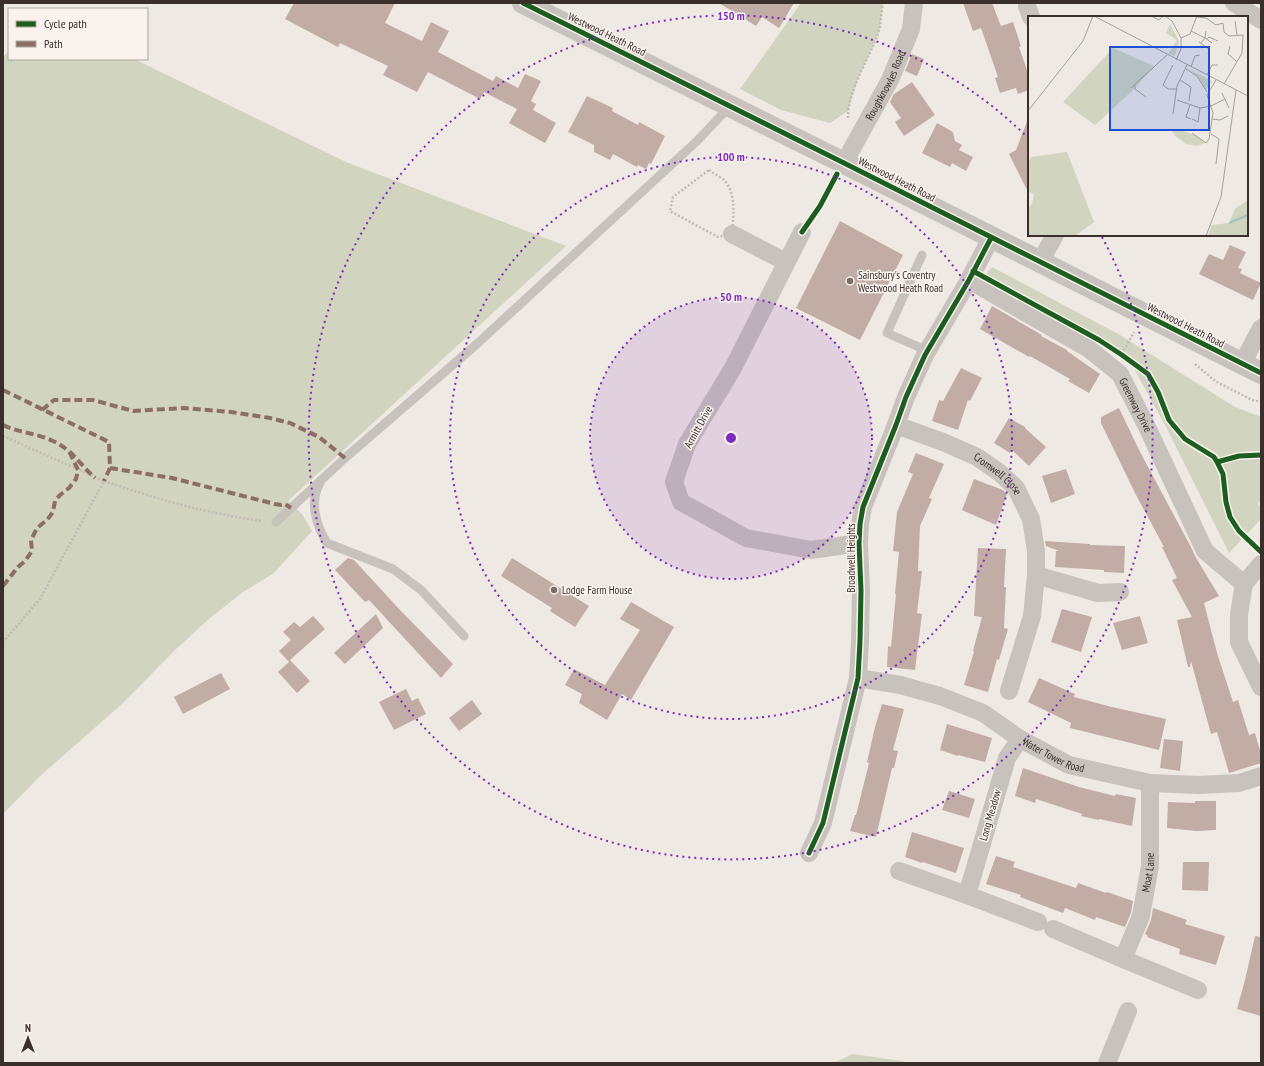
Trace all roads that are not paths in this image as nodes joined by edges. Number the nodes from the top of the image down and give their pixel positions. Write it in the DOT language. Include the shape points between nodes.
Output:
graph roads {
  1 [pos="523,3"];
  2 [pos="914,3"];
  3 [pos="1234,3"];
  4 [pos="1261,20"];
  5 [pos="730,106"];
  6 [pos="844,163"];
  7 [pos="802,232"];
  8 [pos="732,234"];
  9 [pos="1054,236"];
  10 [pos="991,238"];
  11 [pos="922,255"];
  12 [pos="786,262"];
  13 [pos="1040,262"];
  14 [pos="969,280"];
  15 [pos="1261,328"];
  16 [pos="928,351"];
  17 [pos="1252,369"];
  18 [pos="896,425"];
  19 [pos="324,477"];
  20 [pos="276,522"];
  21 [pos="859,543"];
  22 [pos="1261,564"];
  23 [pos="1036,575"];
  24 [pos="1244,584"];
  25 [pos="1120,592"];
  26 [pos="464,636"];
  27 [pos="858,678"];
  28 [pos="1261,687"];
  29 [pos="1008,691"];
  30 [pos="1020,739"];
  31 [pos="1261,776"];
  32 [pos="1150,783"];
  33 [pos="809,853"];
  34 [pos="899,871"];
  35 [pos="967,895"];
  36 [pos="1123,958"];
  37 [pos="1198,990"];
  38 [pos="1128,1011"];
  39 [pos="1107,1063"];
  1 -- 5 [label="street, Westwood Heath Road"];
  2 -- 6 [label="street, Roughknowles Road" via="911,29 890,80"];
  3 -- 4 [label="street"];
  5 -- 6 [label="street, Westwood Heath Road"];
  5 -- 19 [label="lane" via="697,141 478,343"];
  6 -- 10 [label="street, Westwood Heath Road"];
  7 -- 12 [label="street, Armitt Drive"];
  8 -- 12 [label="street"];
  9 -- 13 [label="street"];
  10 -- 13 [label="street, Westwood Heath Road"];
  10 -- 14 [label="street, Broadwell Heights"];
  11 -- 16 [label="lane" via="887,333"];
  12 -- 21 [label="street, Armitt Drive" via="733,368 687,444 674,482 681,502 746,538 811,550"];
  13 -- 17 [label="street, Westwood Heath Road"];
  14 -- 16 [label="street, Broadwell Heights"];
  14 -- 24 [label="street, Greenway Drive" via="1089,349 1120,374 1205,551"];
  15 -- 17 [label="street"];
  16 -- 18 [label="street, Broadwell Heights"];
  18 -- 21 [label="street, Broadwell Heights" via="863,507"];
  18 -- 23 [label="street, Cromwell Close" via="977,457 1016,488 1031,519 1036,551"];
  19 -- 20 [label="lane"];
  19 -- 26 [label="lane" via="314,499 315,512 327,543 393,569 421,590"];
  21 -- 27 [label="street, Broadwell Heights" via="861,590"];
  22 -- 24 [label="street"];
  23 -- 25 [label="street" via="1098,593"];
  23 -- 29 [label="street, Cromwell Close" via="1032,616"];
  24 -- 28 [label="street" via="1239,614 1239,642"];
  27 -- 30 [label="street, Water Tower Road" via="900,685 940,696 983,713"];
  27 -- 33 [label="street, Broadwell Heights" via="823,823"];
  30 -- 32 [label="street, Water Tower Road" via="1069,765"];
  30 -- 35 [label="street, Long Meadow" via="1007,758"];
  31 -- 32 [label="street, Water Tower Road" via="1239,783"];
  32 -- 36 [label="street, Moat Lane" via="1150,866 1141,916"];
  34 -- 35 [label="street"];
  35 -- 36 [label="street"];
  36 -- 37 [label="street"];
  38 -- 39 [label="street"];
}
